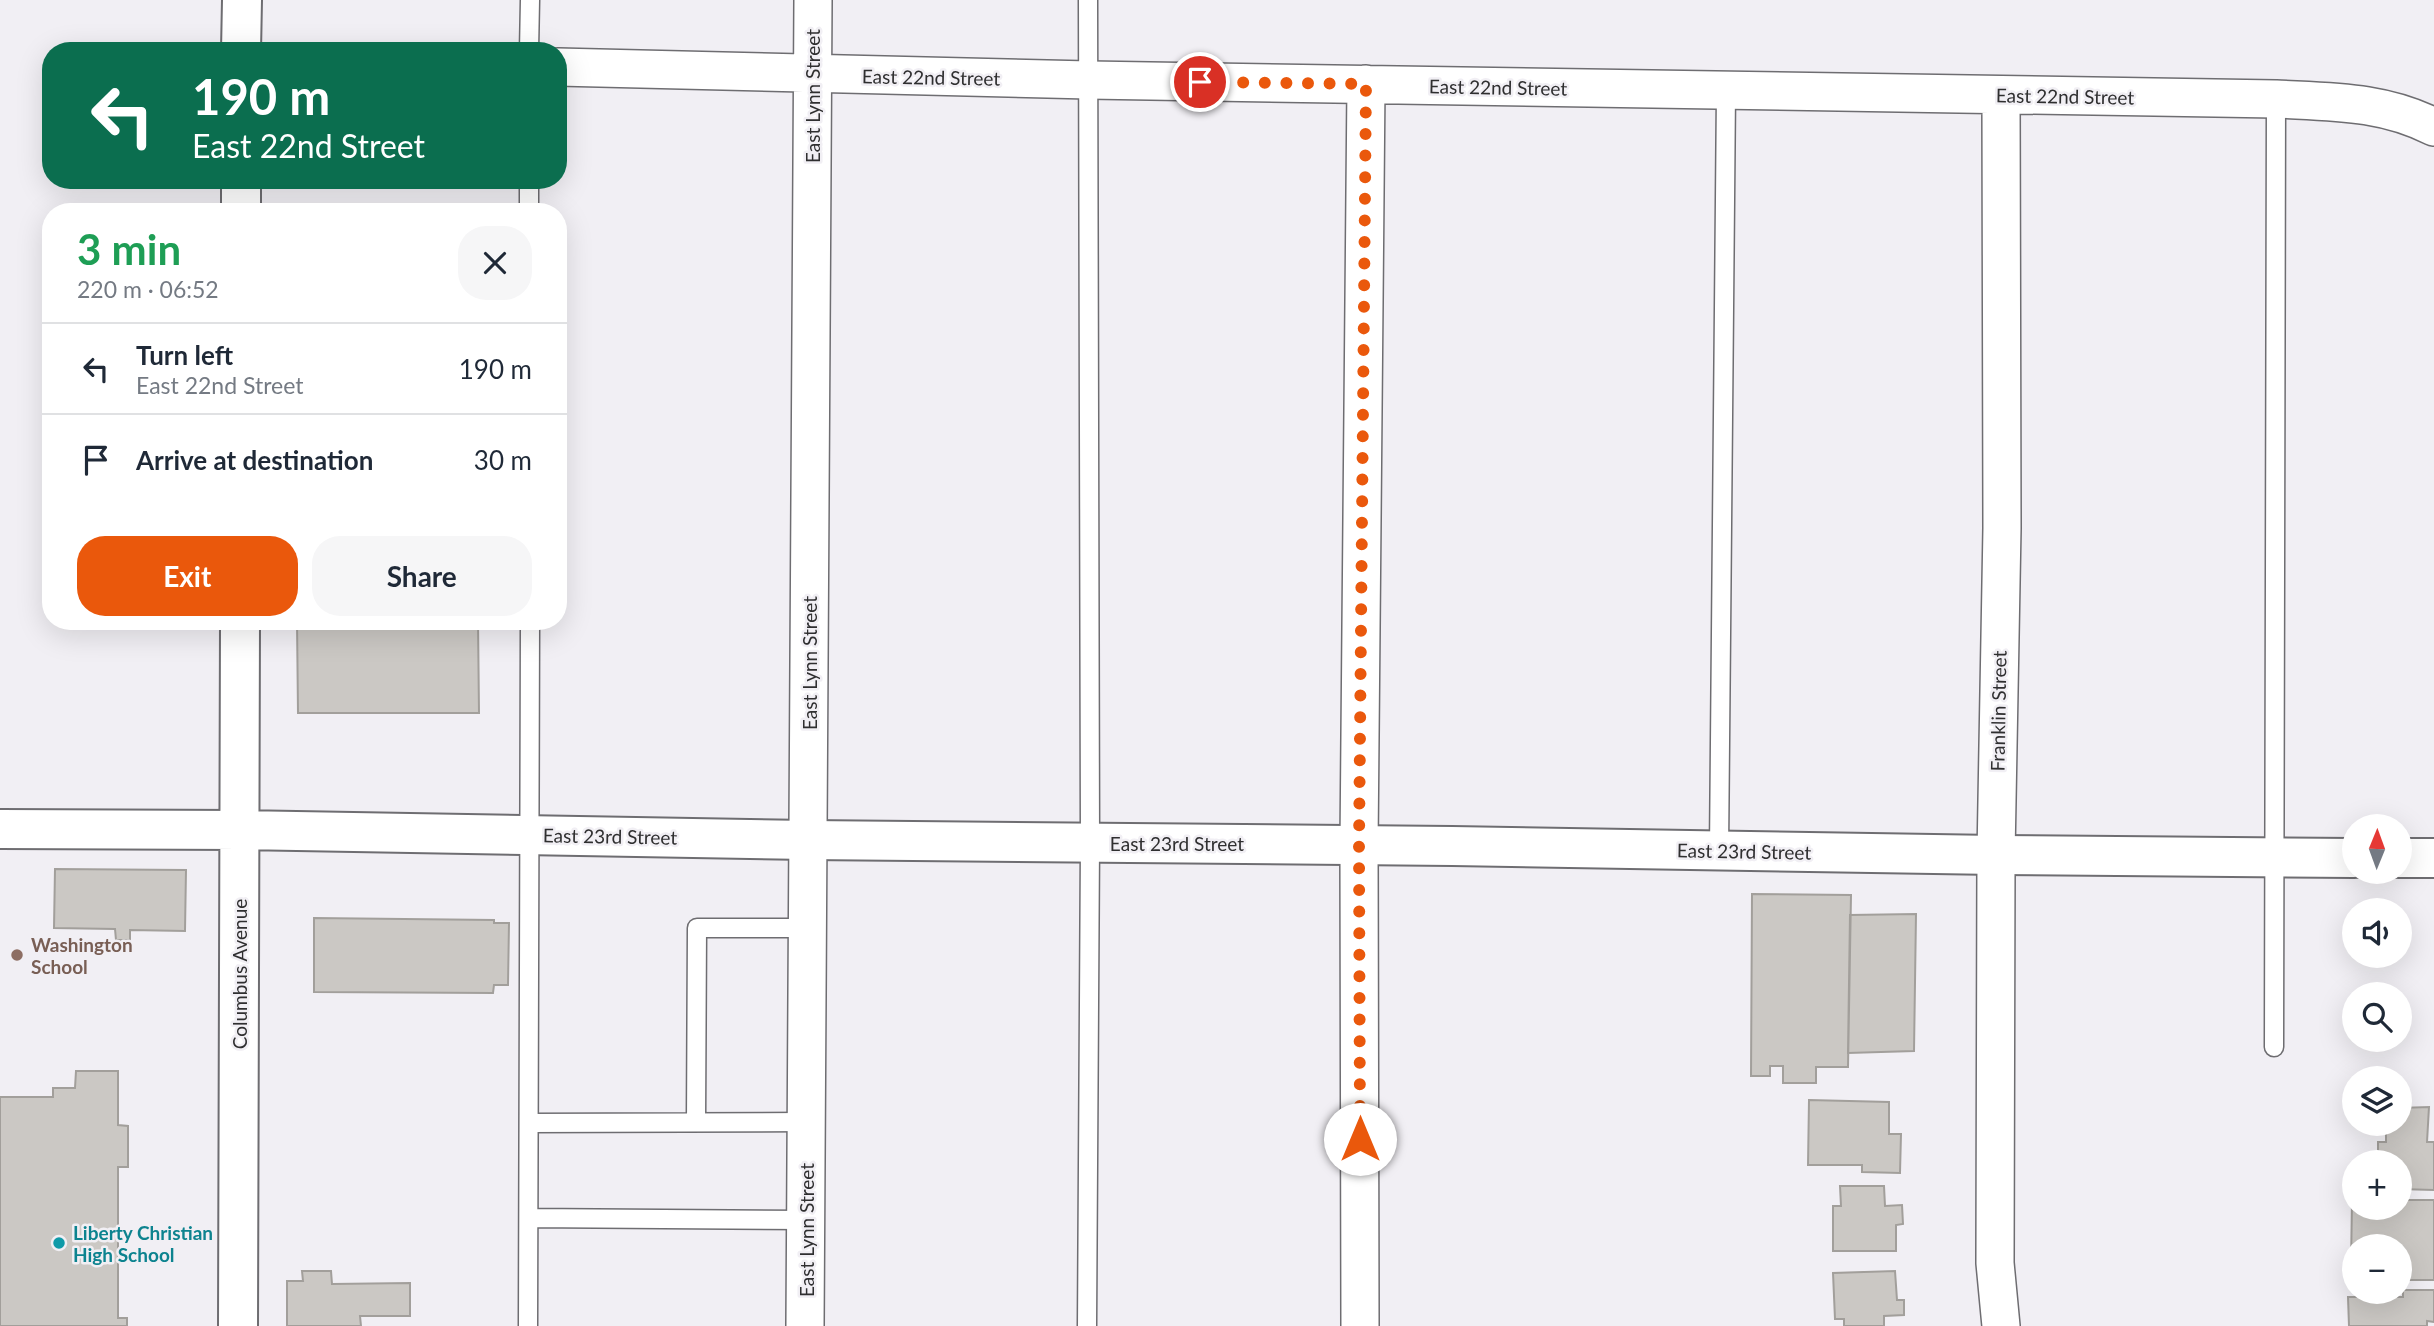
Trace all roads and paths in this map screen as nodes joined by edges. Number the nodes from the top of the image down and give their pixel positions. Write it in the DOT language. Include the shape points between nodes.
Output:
graph roads {
  1 [pos="242,0"];
  2 [pos="530,0"];
  3 [pos="813,0"];
  4 [pos="1088,0"];
  5 [pos="241,42"];
  6 [pos="529,42"];
  7 [pos="567,67"];
  8 [pos="813,74"];
  9 [pos="1089,80"];
  10 [pos="1366,84"];
  11 [pos="1726,91"];
  12 [pos="2001,95"];
  13 [pos="2276,99"];
  14 [pos="2434,127"];
  15 [pos="240,630"];
  16 [pos="530,630"];
  17 [pos="0,830"];
  18 [pos="240,830"];
  19 [pos="530,834"];
  20 [pos="808,840"];
  21 [pos="1090,843"];
  22 [pos="1359,845"];
  23 [pos="1719,851"];
  24 [pos="1996,855"];
  25 [pos="2275,858"];
  26 [pos="2342,858"];
  27 [pos="2412,858"];
  28 [pos="2434,858"];
  29 [pos="808,928"];
  30 [pos="2274,1047"];
  31 [pos="696,1122"];
  32 [pos="806,1122"];
  33 [pos="529,1123"];
  34 [pos="529,1218"];
  35 [pos="806,1220"];
  36 [pos="239,1326"];
  37 [pos="528,1326"];
  38 [pos="805,1326"];
  39 [pos="1087,1326"];
  40 [pos="1360,1326"];
  41 [pos="2001,1326"];
  1 -- 5 [label="street"];
  2 -- 6 [label="lane"];
  3 -- 8 [label="street, East Lynn Street"];
  4 -- 9 [label="lane"];
  7 -- 8 [label="street, East 22nd Street"];
  8 -- 9 [label="street, East 22nd Street"];
  8 -- 20 [label="street, East Lynn Street"];
  9 -- 10 [label="street, East 22nd Street"];
  9 -- 21 [label="lane"];
  10 -- 11 [label="street, East 22nd Street"];
  10 -- 22 [label="street"];
  11 -- 12 [label="street, East 22nd Street"];
  11 -- 23 [label="lane"];
  12 -- 13 [label="street, East 22nd Street"];
  12 -- 24 [label="street, Franklin Street"];
  13 -- 14 [label="street, East 22nd Street" via="2384,107"];
  13 -- 25 [label="lane"];
  15 -- 18 [label="street, Columbus Avenue"];
  16 -- 19 [label="lane"];
  17 -- 18 [label="street, East 23rd Street"];
  18 -- 19 [label="street, East 23rd Street"];
  18 -- 36 [label="street, Columbus Avenue"];
  19 -- 20 [label="street, East 23rd Street"];
  19 -- 33 [label="lane"];
  20 -- 21 [label="street, East 23rd Street"];
  20 -- 29 [label="street, East Lynn Street"];
  21 -- 22 [label="street, East 23rd Street"];
  21 -- 39 [label="lane"];
  22 -- 23 [label="street, East 23rd Street"];
  22 -- 40 [label="street"];
  23 -- 24 [label="street, East 23rd Street"];
  24 -- 25 [label="street, East 23rd Street"];
  24 -- 41 [label="street, Franklin Street" via="1995,1263"];
  25 -- 26 [label="street, East 23rd Street"];
  25 -- 30 [label="lane"];
  27 -- 28 [label="street"];
  29 -- 31 [label="lane" via="697,928"];
  29 -- 32 [label="street, East Lynn Street"];
  31 -- 32 [label="lane"];
  31 -- 33 [label="lane"];
  32 -- 35 [label="street, East Lynn Street"];
  33 -- 34 [label="lane"];
  34 -- 35 [label="lane"];
  34 -- 37 [label="lane"];
  35 -- 38 [label="street, East Lynn Street"];
}
